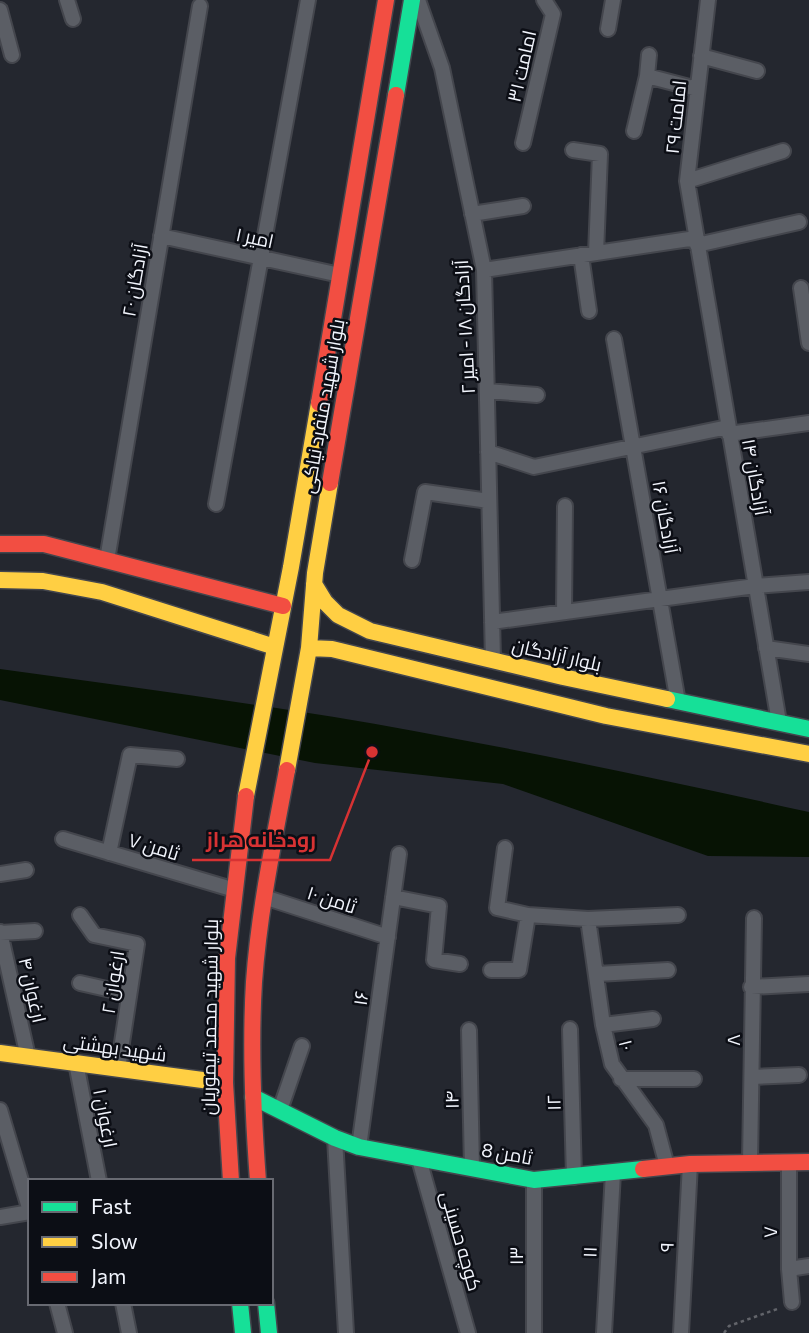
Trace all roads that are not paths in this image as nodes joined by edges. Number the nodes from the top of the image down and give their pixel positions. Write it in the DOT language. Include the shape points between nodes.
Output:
graph roads {
  1 [pos="67,0"];
  2 [pos="308,0"];
  3 [pos="386,0"];
  4 [pos="412,0"];
  5 [pos="418,0"];
  6 [pos="544,0"];
  7 [pos="613,0"];
  8 [pos="708,0"];
  9 [pos="200,6"];
  10 [pos="0,10"];
  11 [pos="73,19"];
  12 [pos="608,29"];
  13 [pos="12,55"];
  14 [pos="649,55"];
  15 [pos="701,56"];
  16 [pos="757,71"];
  17 [pos="647,76"];
  18 [pos="696,89"];
  19 [pos="634,131"];
  20 [pos="523,143"];
  21 [pos="573,150"];
  22 [pos="783,150"];
  23 [pos="687,181"];
  24 [pos="523,206"];
  25 [pos="472,214"];
  26 [pos="799,222"];
  27 [pos="161,236"];
  28 [pos="696,242"];
  29 [pos="596,253"];
  30 [pos="581,256"];
  31 [pos="261,258"];
  32 [pos="484,270"];
  33 [pos="340,275"];
  34 [pos="801,288"];
  35 [pos="589,311"];
  36 [pos="614,339"];
  37 [pos="809,342"];
  38 [pos="323,374"];
  39 [pos="348,378"];
  40 [pos="487,391"];
  41 [pos="537,395"];
  42 [pos="316,417"];
  43 [pos="340,423"];
  44 [pos="809,423"];
  45 [pos="729,430"];
  46 [pos="634,446"];
  47 [pos="488,452"];
  48 [pos="489,501"];
  49 [pos="216,504"];
  50 [pos="565,506"];
  51 [pos="0,544"];
  52 [pos="412,560"];
  53 [pos="107,561"];
  54 [pos="0,580"];
  55 [pos="809,582"];
  56 [pos="314,584"];
  57 [pos="755,586"];
  58 [pos="102,592"];
  59 [pos="661,599"];
  60 [pos="283,607"];
  61 [pos="564,612"];
  62 [pos="492,622"];
  63 [pos="275,647"];
  64 [pos="309,648"];
  65 [pos="766,648"];
  66 [pos="809,654"];
  67 [pos="493,660"];
  68 [pos="574,680"];
  69 [pos="678,702"];
  70 [pos="570,707"];
  71 [pos="779,722"];
  72 [pos="809,729"];
  73 [pos="809,754"];
  74 [pos="177,759"];
  75 [pos="243,813"];
  76 [pos="63,839"];
  77 [pos="505,848"];
  78 [pos="109,853"];
  79 [pos="400,854"];
  80 [pos="26,870"];
  81 [pos="0,874"];
  82 [pos="235,890"];
  83 [pos="264,897"];
  84 [pos="393,897"];
  85 [pos="232,914"];
  86 [pos="80,915"];
  87 [pos="528,915"];
  88 [pos="678,915"];
  89 [pos="754,918"];
  90 [pos="588,919"];
  91 [pos="260,922"];
  92 [pos="35,931"];
  93 [pos="0,932"];
  94 [pos="388,937"];
  95 [pos="460,964"];
  96 [pos="491,970"];
  97 [pos="668,970"];
  98 [pos="597,974"];
  99 [pos="80,983"];
  100 [pos="809,984"];
  101 [pos="751,987"];
  102 [pos="129,994"];
  103 [pos="653,1019"];
  104 [pos="603,1025"];
  105 [pos="570,1029"];
  106 [pos="469,1030"];
  107 [pos="302,1046"];
  108 [pos="0,1053"];
  109 [pos="28,1057"];
  110 [pos="76,1063"];
  111 [pos="118,1069"];
  112 [pos="799,1076"];
  113 [pos="752,1077"];
  114 [pos="621,1079"];
  115 [pos="694,1079"];
  116 [pos="225,1083"];
  117 [pos="253,1097"];
  118 [pos="0,1110"];
  119 [pos="280,1110"];
  120 [pos="335,1138"];
  121 [pos="359,1147"];
  122 [pos="419,1158"];
  123 [pos="750,1162"];
  124 [pos="789,1162"];
  125 [pos="809,1162"];
  126 [pos="690,1164"];
  127 [pos="667,1166"];
  128 [pos="472,1168"];
  129 [pos="613,1173"];
  130 [pos="574,1177"];
  131 [pos="99,1179"];
  132 [pos="230,1179"];
  133 [pos="258,1179"];
  134 [pos="534,1180"];
  135 [pos="28,1204"];
  136 [pos="28,1211"];
  137 [pos="0,1217"];
  138 [pos="809,1266"];
  139 [pos="789,1269"];
  140 [pos="792,1303"];
  141 [pos="58,1305"];
  142 [pos="123,1305"];
  143 [pos="267,1306"];
  144 [pos="241,1308"];
  145 [pos="65,1333"];
  146 [pos="129,1333"];
  147 [pos="243,1333"];
  148 [pos="268,1333"];
  149 [pos="346,1333"];
  150 [pos="468,1333"];
  151 [pos="534,1333"];
  152 [pos="604,1333"];
  153 [pos="681,1333"];
  1 -- 11 [label="street"];
  2 -- 31 [label="street"];
  3 -- 33 [label="main road, بلوار شهید منفرد نیاکی"];
  4 -- 39 [label="main road, بلوار شهید منفرد نیاکی"];
  5 -- 25 [label="street, آزادگان ۱۸ - امیر ۲" via="442,68"];
  6 -- 20 [label="street, امامت ۳۱" via="553,13"];
  7 -- 12 [label="street"];
  8 -- 15 [label="street, امامت ۲۹"];
  9 -- 27 [label="street, آزادگان ۲۰"];
  10 -- 13 [label="street"];
  14 -- 17 [label="street"];
  15 -- 16 [label="street"];
  15 -- 18 [label="street, امامت ۲۹"];
  17 -- 18 [label="street"];
  17 -- 19 [label="street"];
  18 -- 23 [label="street, امامت ۲۹"];
  21 -- 29 [label="street" via="600,154"];
  22 -- 23 [label="street"];
  23 -- 28 [label="street, امامت ۲۹"];
  24 -- 25 [label="street"];
  25 -- 32 [label="street, آزادگان ۱۸ - امیر ۲"];
  26 -- 28 [label="street"];
  27 -- 31 [label="street, امیر ۱"];
  27 -- 53 [label="street, آزادگان ۲۰"];
  28 -- 29 [label="street"];
  28 -- 45 [label="street, آزادگان ۱۴"];
  29 -- 30 [label="street"];
  30 -- 32 [label="street"];
  30 -- 35 [label="street"];
  31 -- 33 [label="street, امیر ۱"];
  31 -- 49 [label="street"];
  32 -- 40 [label="street, آزادگان ۱۸ - امیر ۲"];
  33 -- 38 [label="main road, بلوار شهید منفرد نیاکی"];
  34 -- 37 [label="street"];
  36 -- 46 [label="street, آزادگان ۱۶"];
  38 -- 39 [label="main road" via="337,384"];
  38 -- 42 [label="main road, بلوار شهید منفرد نیاکی"];
  39 -- 43 [label="main road, بلوار شهید منفرد نیاکی"];
  40 -- 41 [label="street"];
  40 -- 47 [label="street, آزادگان ۱۸ - امیر ۲"];
  42 -- 43 [label="main road" via="332,413"];
  42 -- 60 [label="main road, بلوار شهید منفرد نیاکی"];
  43 -- 56 [label="main road, بلوار شهید منفرد نیاکی"];
  44 -- 45 [label="street"];
  45 -- 46 [label="street"];
  45 -- 57 [label="street, آزادگان ۱۴"];
  46 -- 47 [label="street" via="534,467"];
  46 -- 59 [label="street, آزادگان ۱۶"];
  47 -- 48 [label="street, آزادگان ۱۸ - امیر ۲"];
  48 -- 52 [label="street" via="425,492"];
  48 -- 62 [label="street, آزادگان ۱۸ - امیر ۲"];
  50 -- 61 [label="street"];
  51 -- 53 [label="main road" via="44,544"];
  53 -- 58 [label="main road"];
  53 -- 60 [label="main road"];
  54 -- 58 [label="main road" via="43,581"];
  55 -- 57 [label="street"];
  56 -- 64 [label="main road, بلوار شهید منفرد نیاکی"];
  56 -- 67 [label="main road, بلوار آزادگان" via="338,615 370,631"];
  57 -- 59 [label="street"];
  57 -- 65 [label="street, آزادگان ۱۴"];
  58 -- 63 [label="main road"];
  59 -- 61 [label="street"];
  59 -- 69 [label="street, آزادگان ۱۶"];
  60 -- 63 [label="main road, بلوار شهید منفرد نیاکی"];
  61 -- 62 [label="street"];
  62 -- 67 [label="street, آزادگان ۱۸ - امیر ۲"];
  63 -- 75 [label="main road, بلوار شهید منفرد نیاکی"];
  64 -- 70 [label="main road" via="332,649"];
  64 -- 83 [label="main road, بلوار شهید منفرد نیاکی"];
  65 -- 66 [label="street"];
  65 -- 71 [label="street, آزادگان ۱۴"];
  67 -- 68 [label="main road, بلوار آزادگان"];
  68 -- 69 [label="main road, بلوار آزادگان"];
  68 -- 70 [label="main road"];
  69 -- 71 [label="main road, بلوار آزادگان"];
  70 -- 73 [label="main road"];
  71 -- 72 [label="main road, بلوار آزادگان"];
  74 -- 78 [label="street" via="130,755"];
  75 -- 82 [label="main road, بلوار شهید محمد تیموریان"];
  76 -- 78 [label="street, ثامن ۷"];
  77 -- 87 [label="street" via="497,908"];
  78 -- 82 [label="street, ثامن ۷"];
  79 -- 84 [label="street, ۱۶"];
  80 -- 81 [label="street"];
  82 -- 83 [label="main road"];
  82 -- 85 [label="main road, بلوار شهید محمد تیموریان"];
  83 -- 91 [label="main road"];
  83 -- 94 [label="street, ثامن ۱۰"];
  84 -- 94 [label="street, ۱۶"];
  84 -- 95 [label="street" via="439,906 434,960"];
  85 -- 91 [label="main road"];
  85 -- 116 [label="main road, بلوار شهید محمد تیموریان"];
  86 -- 102 [label="street, ارغوان ۲" via="94,934 137,944"];
  87 -- 90 [label="street"];
  87 -- 96 [label="street" via="519,970"];
  88 -- 90 [label="street"];
  89 -- 101 [label="street, ۸"];
  90 -- 98 [label="street, ۱۰"];
  91 -- 117 [label="main road" via="254,983"];
  92 -- 93 [label="street"];
  93 -- 109 [label="street, ارغوان ۴"];
  94 -- 121 [label="street, ۱۶"];
  97 -- 98 [label="street"];
  98 -- 104 [label="street, ۱۰"];
  99 -- 102 [label="street"];
  100 -- 101 [label="street"];
  101 -- 113 [label="street, ۸"];
  102 -- 111 [label="street, ارغوان ۲"];
  103 -- 104 [label="street"];
  104 -- 114 [label="street, ۱۰" via="612,1064"];
  105 -- 130 [label="street, ۱۲"];
  106 -- 128 [label="street, ۱۴"];
  107 -- 119 [label="street"];
  108 -- 109 [label="main road, شهید بهشتی"];
  109 -- 110 [label="main road, شهید بهشتی"];
  110 -- 111 [label="main road, شهید بهشتی"];
  110 -- 131 [label="street, ارغوان ۱"];
  111 -- 116 [label="main road, شهید بهشتی"];
  112 -- 113 [label="street"];
  113 -- 123 [label="street, ۸"];
  114 -- 115 [label="street"];
  114 -- 127 [label="street, ۱۰" via="656,1125"];
  116 -- 132 [label="main road, بلوار شهید محمد تیموریان"];
  117 -- 119 [label="main road, ثامن 8"];
  117 -- 133 [label="main road"];
  118 -- 135 [label="street"];
  119 -- 120 [label="main road, ثامن 8"];
  120 -- 121 [label="main road, ثامن 8"];
  120 -- 149 [label="street"];
  121 -- 122 [label="main road, ثامن 8"];
  122 -- 128 [label="main road, ثامن 8"];
  122 -- 150 [label="street, کوچه حسینی"];
  123 -- 124 [label="main road, ثامن 8"];
  123 -- 126 [label="main road, ثامن 8"];
  124 -- 125 [label="main road, ثامن 8"];
  124 -- 139 [label="street, ۷"];
  126 -- 127 [label="main road, ثامن 8"];
  126 -- 153 [label="street, ۹"];
  127 -- 129 [label="main road, ثامن 8"];
  128 -- 134 [label="main road, ثامن 8"];
  129 -- 130 [label="main road, ثامن 8"];
  129 -- 152 [label="street, ۱۱"];
  130 -- 134 [label="main road, ثامن 8"];
  134 -- 151 [label="street, ۱۳"];
  136 -- 137 [label="street"];
  138 -- 139 [label="street"];
  139 -- 140 [label="street, ۷"];
  141 -- 145 [label="street"];
  142 -- 146 [label="street"];
  143 -- 144 [label="main road" via="257,1317"];
  143 -- 148 [label="main road"];
  144 -- 147 [label="main road"];
}
